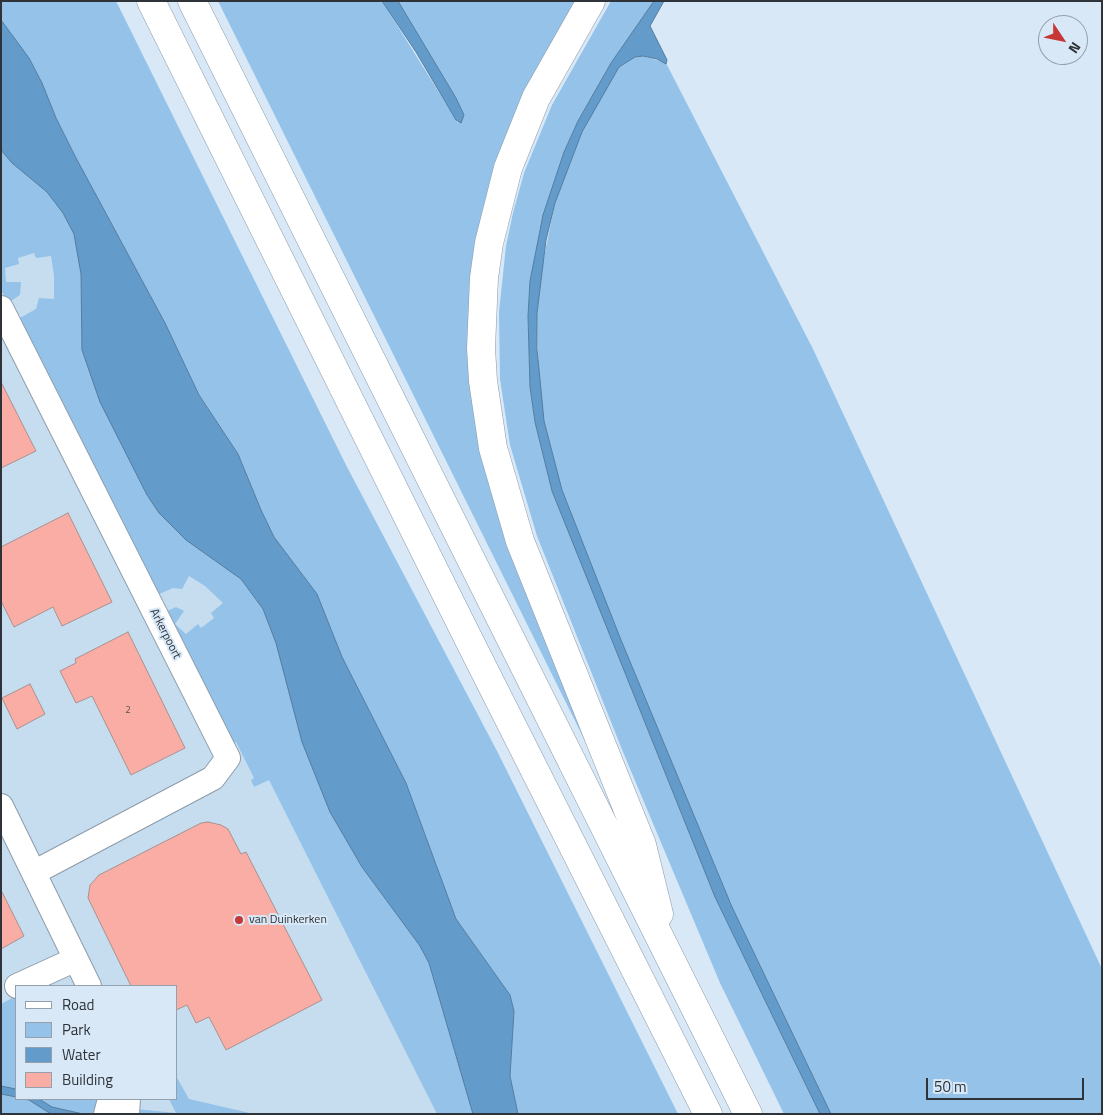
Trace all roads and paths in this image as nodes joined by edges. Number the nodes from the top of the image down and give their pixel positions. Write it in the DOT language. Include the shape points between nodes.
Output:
graph roads {
  1 [pos="151,1"];
  2 [pos="192,1"];
  3 [pos="591,1"];
  4 [pos="1,308"];
  5 [pos="1,806"];
  6 [pos="35,872"];
  7 [pos="74,960"];
  8 [pos="670,962"];
  9 [pos="19,985"];
  10 [pos="88,985"];
  11 [pos="15,987"];
  12 [pos="1,993"];
  13 [pos="110,1100"];
  14 [pos="128,1100"];
  15 [pos="106,1114"];
  16 [pos="127,1114"];
  17 [pos="708,1114"];
  18 [pos="748,1114"];
  1 -- 17 [label="highway"];
  2 -- 8 [label="highway"];
  3 -- 8 [label="highway" via="536,98 508,168 489,243 484,278 483,381 493,448 509,506 642,845"];
  4 -- 6 [label="street, Arkerpoort" via="228,758 213,778"];
  5 -- 6 [label="street"];
  6 -- 7 [label="street"];
  7 -- 9 [label="street"];
  7 -- 10 [label="street"];
  8 -- 18 [label="highway"];
  11 -- 12 [label="street"];
  13 -- 15 [label="street"];
  14 -- 16 [label="street"];
}
